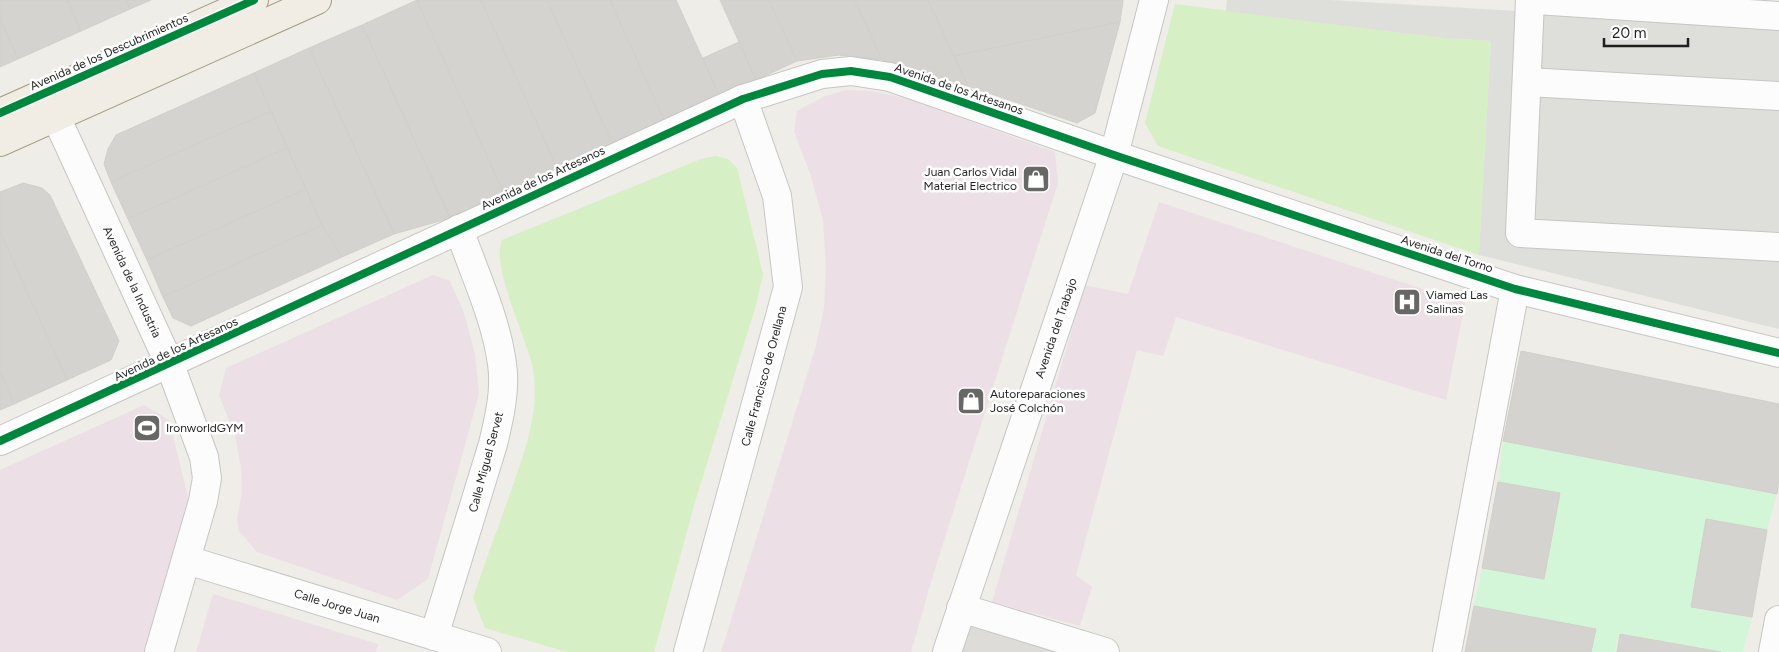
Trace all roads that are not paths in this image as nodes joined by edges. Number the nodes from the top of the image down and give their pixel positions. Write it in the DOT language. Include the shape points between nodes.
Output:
graph roads {
  1 [pos="254,0"];
  2 [pos="317,0"];
  3 [pos="1154,0"];
  4 [pos="1530,0"];
  5 [pos="1536,0"];
  6 [pos="1779,16"];
  7 [pos="1527,82"];
  8 [pos="1779,96"];
  9 [pos="743,99"];
  10 [pos="0,113"];
  11 [pos="56,117"];
  12 [pos="0,142"];
  13 [pos="1114,155"];
  14 [pos="459,229"];
  15 [pos="1779,247"];
  16 [pos="1515,289"];
  17 [pos="1779,353"];
  18 [pos="170,365"];
  19 [pos="0,441"];
  20 [pos="187,560"];
  21 [pos="961,608"];
  22 [pos="1779,620"];
  23 [pos="434,636"];
  24 [pos="159,652"];
  25 [pos="487,652"];
  26 [pos="688,652"];
  27 [pos="948,652"];
  28 [pos="1105,652"];
  29 [pos="1447,652"];
  30 [pos="1773,652"];
  1 -- 10 [label="main road, Avenida de los Descubrimientos"];
  2 -- 11 [label="main road"];
  3 -- 13 [label="street, Avenida del Trabajo"];
  4 -- 7 [label="street"];
  5 -- 6 [label="street"];
  7 -- 8 [label="street"];
  7 -- 15 [label="street" via="1520,233"];
  9 -- 13 [label="street, Avenida de los Artesanos" via="822,74 851,71 890,77"];
  9 -- 14 [label="street, Avenida de los Artesanos"];
  9 -- 26 [label="street, Calle Francisco de Orellana" via="777,196 788,287"];
  11 -- 12 [label="main road"];
  11 -- 18 [label="street, Avenida de la Industria"];
  13 -- 16 [label="street, Avenida del Torno"];
  13 -- 21 [label="street, Avenida del Trabajo"];
  14 -- 18 [label="street, Avenida de los Artesanos"];
  14 -- 23 [label="street, Calle Miguel Servet" via="493,324 503,365 502,388 500,417 493,444"];
  16 -- 17 [label="street, Avenida del Torno"];
  16 -- 29 [label="street"];
  18 -- 19 [label="street, Avenida de los Artesanos"];
  18 -- 20 [label="street, Avenida de la Industria" via="204,457 207,478"];
  20 -- 23 [label="street, Calle Jorge Juan"];
  20 -- 24 [label="street, Avenida de la Industria"];
  21 -- 27 [label="street, Avenida del Trabajo"];
  21 -- 28 [label="street"];
  22 -- 30 [label="street"];
  23 -- 25 [label="street, Calle Jorge Juan"];
}
